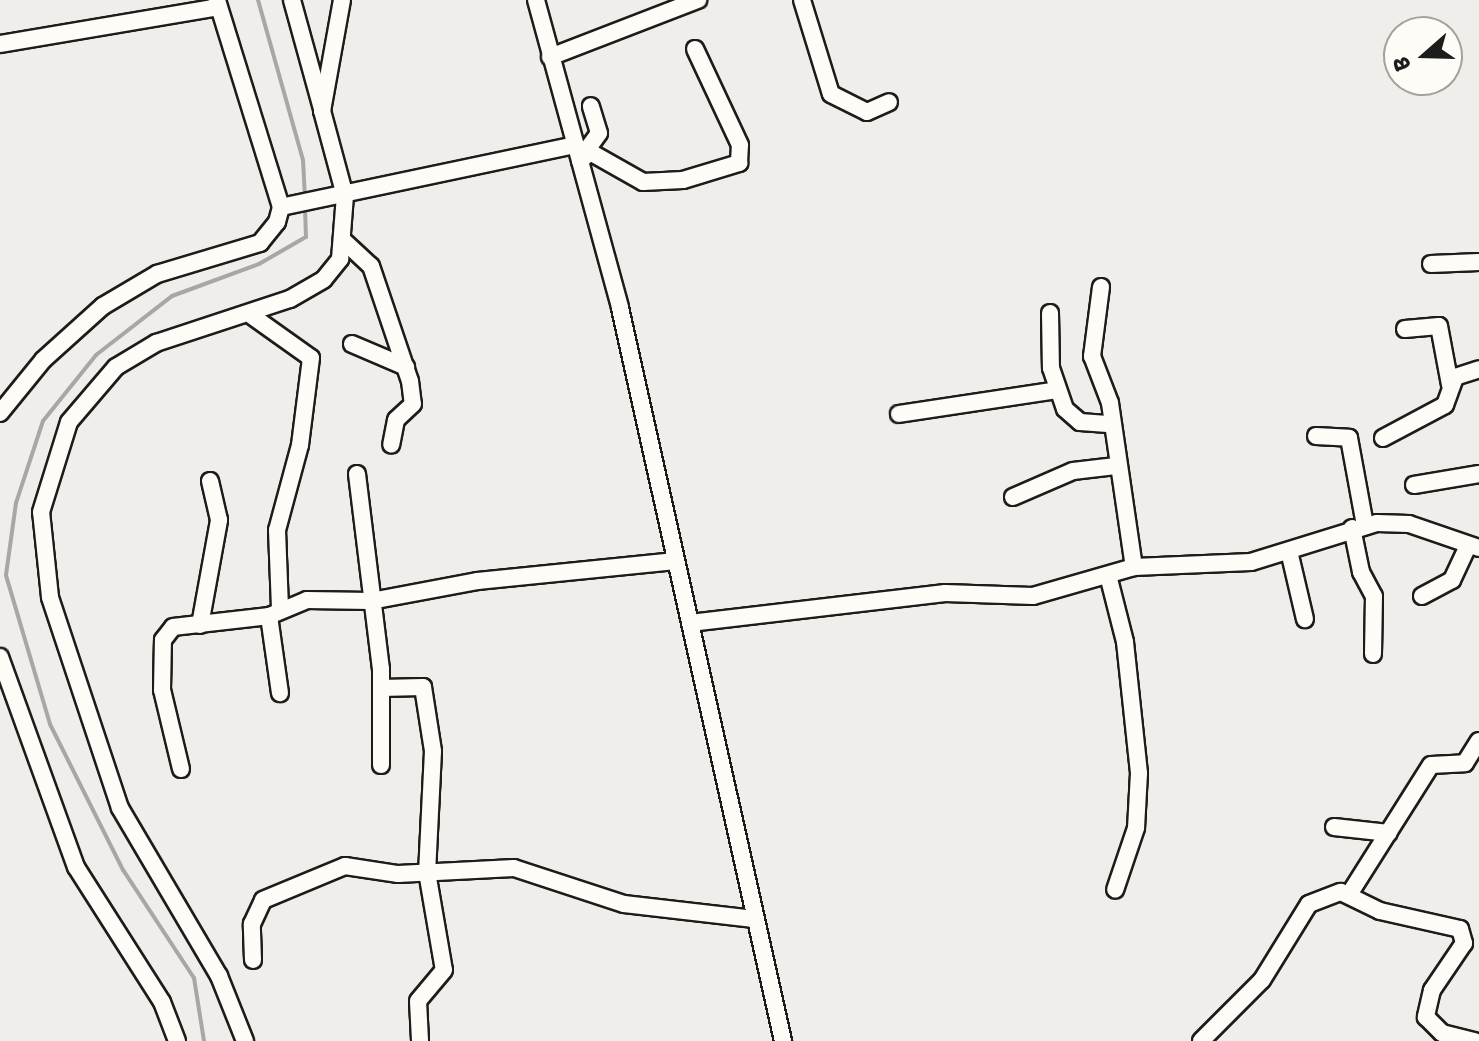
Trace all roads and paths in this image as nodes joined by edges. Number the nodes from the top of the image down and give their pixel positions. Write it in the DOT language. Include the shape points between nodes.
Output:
graph roads {
  1 [pos="292,0"];
  2 [pos="342,0"];
  3 [pos="536,0"];
  4 [pos="698,0"];
  5 [pos="802,0"];
  6 [pos="218,3"];
  7 [pos="0,44"];
  8 [pos="695,49"];
  9 [pos="550,57"];
  10 [pos="889,102"];
  11 [pos="591,106"];
  12 [pos="322,111"];
  13 [pos="581,152"];
  14 [pos="341,197"];
  15 [pos="284,206"];
  16 [pos="345,242"];
  17 [pos="1479,262"];
  18 [pos="1431,264"];
  19 [pos="1101,287"];
  20 [pos="1050,313"];
  21 [pos="252,316"];
  22 [pos="1405,329"];
  23 [pos="352,344"];
  24 [pos="406,367"];
  25 [pos="1479,369"];
  26 [pos="1450,385"];
  27 [pos="1057,390"];
  28 [pos="0,413"];
  29 [pos="899,414"];
  30 [pos="1111,424"];
  31 [pos="1316,436"];
  32 [pos="1383,438"];
  33 [pos="391,445"];
  34 [pos="1116,466"];
  35 [pos="357,474"];
  36 [pos="1479,474"];
  37 [pos="210,481"];
  38 [pos="1414,485"];
  39 [pos="1013,497"];
  40 [pos="1359,526"];
  41 [pos="1473,548"];
  42 [pos="1289,551"];
  43 [pos="675,561"];
  44 [pos="1134,567"];
  45 [pos="1109,579"];
  46 [pos="1422,596"];
  47 [pos="371,601"];
  48 [pos="275,612"];
  49 [pos="1305,619"];
  50 [pos="690,623"];
  51 [pos="200,625"];
  52 [pos="1373,654"];
  53 [pos="0,657"];
  54 [pos="381,688"];
  55 [pos="280,693"];
  56 [pos="1479,741"];
  57 [pos="381,765"];
  58 [pos="181,769"];
  59 [pos="1334,827"];
  60 [pos="1389,833"];
  61 [pos="427,872"];
  62 [pos="1115,890"];
  63 [pos="1350,893"];
  64 [pos="754,919"];
  65 [pos="253,960"];
  66 [pos="177,1041"];
  67 [pos="245,1041"];
  68 [pos="420,1041"];
  69 [pos="783,1041"];
  70 [pos="1201,1041"];
  71 [pos="1475,1041"];
  1 -- 12 [label="street"];
  2 -- 12 [label="street"];
  3 -- 9 [label="street"];
  4 -- 9 [label="street"];
  5 -- 10 [label="street" via="831,94 867,112"];
  6 -- 7 [label="street"];
  6 -- 15 [label="street"];
  8 -- 13 [label="street" via="740,145 739,163 683,180 636,182"];
  9 -- 13 [label="street"];
  11 -- 13 [label="street" via="599,133"];
  12 -- 14 [label="street"];
  13 -- 14 [label="street"];
  13 -- 43 [label="street"];
  14 -- 15 [label="street"];
  14 -- 16 [label="street"];
  15 -- 28 [label="street" via="260,243 157,274 103,306 43,360"];
  16 -- 21 [label="street" via="324,279"];
  16 -- 24 [label="street" via="371,266"];
  17 -- 18 [label="street"];
  19 -- 30 [label="street" via="1092,356"];
  20 -- 27 [label="street"];
  21 -- 48 [label="street" via="311,358 300,445 277,530"];
  21 -- 67 [label="street" via="156,343 116,367 60,441 44,492 40,540 50,597 120,808 219,976"];
  22 -- 26 [label="street" via="1439,326"];
  23 -- 24 [label="street"];
  24 -- 33 [label="street" via="413,404 396,420"];
  25 -- 26 [label="street"];
  26 -- 32 [label="street" via="1445,405"];
  27 -- 29 [label="street"];
  27 -- 30 [label="street" via="1072,418"];
  30 -- 34 [label="street"];
  31 -- 40 [label="street" via="1349,438"];
  34 -- 39 [label="street" via="1073,471"];
  34 -- 44 [label="street"];
  35 -- 47 [label="street"];
  36 -- 38 [label="street"];
  37 -- 51 [label="street" via="219,520"];
  40 -- 41 [label="street" via="1409,524"];
  40 -- 42 [label="street"];
  40 -- 52 [label="street" via="1376,604"];
  41 -- 46 [label="street" via="1452,580"];
  42 -- 44 [label="street" via="1230,565"];
  42 -- 49 [label="street"];
  43 -- 47 [label="street" via="478,581"];
  43 -- 50 [label="street"];
  44 -- 45 [label="street"];
  45 -- 50 [label="street" via="1018,598 945,593"];
  45 -- 62 [label="street" via="1125,642 1139,773 1136,828"];
  47 -- 48 [label="street" via="317,599"];
  47 -- 54 [label="street"];
  48 -- 51 [label="street"];
  48 -- 55 [label="street"];
  50 -- 64 [label="street"];
  51 -- 58 [label="street" via="173,627 163,640 162,690"];
  53 -- 66 [label="street" via="76,867 162,1002"];
  54 -- 57 [label="street"];
  54 -- 61 [label="street" via="424,689 433,761"];
  56 -- 60 [label="street" via="1461,765 1434,762"];
  59 -- 60 [label="street"];
  60 -- 63 [label="street"];
  61 -- 64 [label="street" via="514,868 624,904"];
  61 -- 65 [label="street" via="345,866 276,890 255,913"];
  61 -- 68 [label="street" via="444,970 418,1001"];
  63 -- 70 [label="street" via="1309,904 1262,980"];
  63 -- 71 [label="street" via="1380,911 1460,929 1464,943 1432,990 1426,1017 1442,1033"];
  64 -- 69 [label="street"];
}
